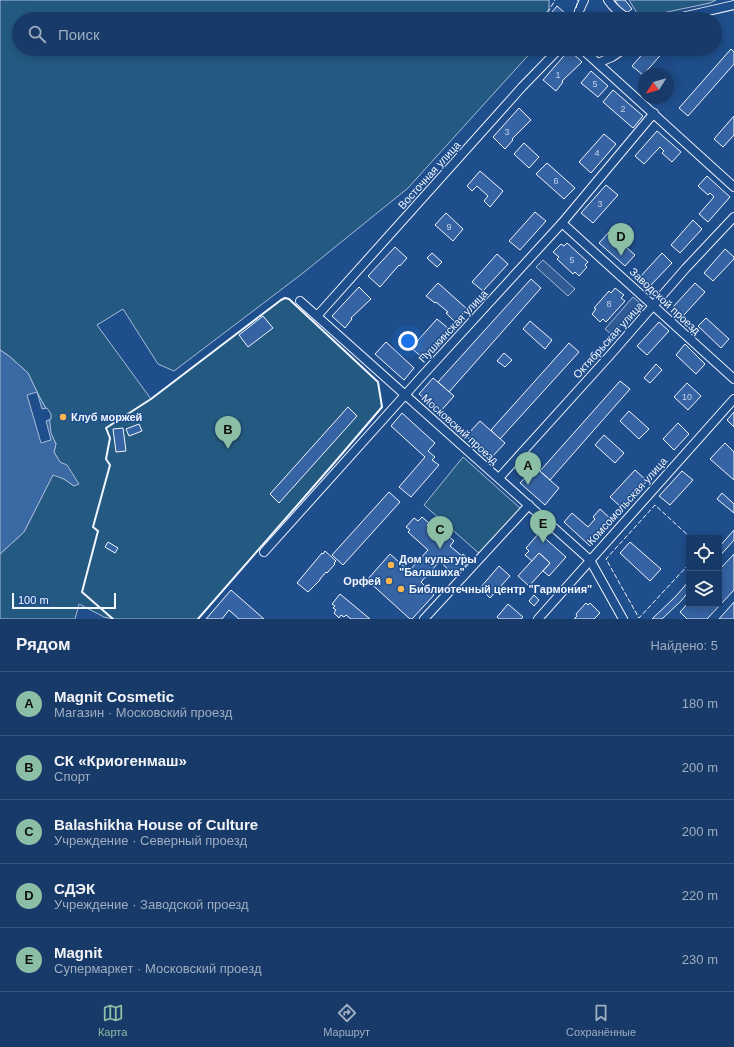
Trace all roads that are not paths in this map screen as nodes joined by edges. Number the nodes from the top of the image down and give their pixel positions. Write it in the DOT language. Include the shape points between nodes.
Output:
graph roads {
  1 [pos="584,0"];
  2 [pos="608,0"];
  3 [pos="734,5"];
  4 [pos="579,12"];
  5 [pos="618,12"];
  6 [pos="704,12"];
  7 [pos="552,56"];
  8 [pos="590,56"];
  9 [pos="614,56"];
  10 [pos="598,63"];
  11 [pos="654,113"];
  12 [pos="734,186"];
  13 [pos="734,217"];
  14 [pos="562,223"];
  15 [pos="300,301"];
  16 [pos="653,305"];
  17 [pos="317,316"];
  18 [pos="734,379"];
  19 [pos="405,394"];
  20 [pos="734,399"];
  21 [pos="499,478"];
  22 [pos="529,505"];
  23 [pos="264,552"];
  24 [pos="590,560"];
  25 [pos="424,619"];
  26 [pos="538,619"];
  27 [pos="623,619"];
  1 -- 4 [label="street"];
  2 -- 5 [label="street"];
  3 -- 6 [label="street"];
  7 -- 17 [label="street, Восточная улица"];
  8 -- 10 [label="street"];
  9 -- 10 [label="street"];
  10 -- 11 [label="street"];
  11 -- 12 [label="street"];
  11 -- 14 [label="street, Пушкинская улица"];
  13 -- 16 [label="street, Октябрьская улица"];
  14 -- 16 [label="street, Заводской проезд"];
  14 -- 19 [label="street, Пушкинская улица"];
  15 -- 17 [label="street, Московский проезд"];
  16 -- 18 [label="street, Заводской проезд"];
  16 -- 21 [label="street, Октябрьская улица"];
  17 -- 19 [label="street, Московский проезд"];
  19 -- 21 [label="street, Московский проезд"];
  19 -- 23 [label="street, Пушкинская улица"];
  20 -- 24 [label="street, Комсомольская улица"];
  21 -- 22 [label="street, Московский проезд"];
  22 -- 24 [label="street, Московский проезд"];
  22 -- 25 [label="street"];
  24 -- 26 [label="street, Комсомольская улица"];
  24 -- 27 [label="street, Московский проезд"];
}
